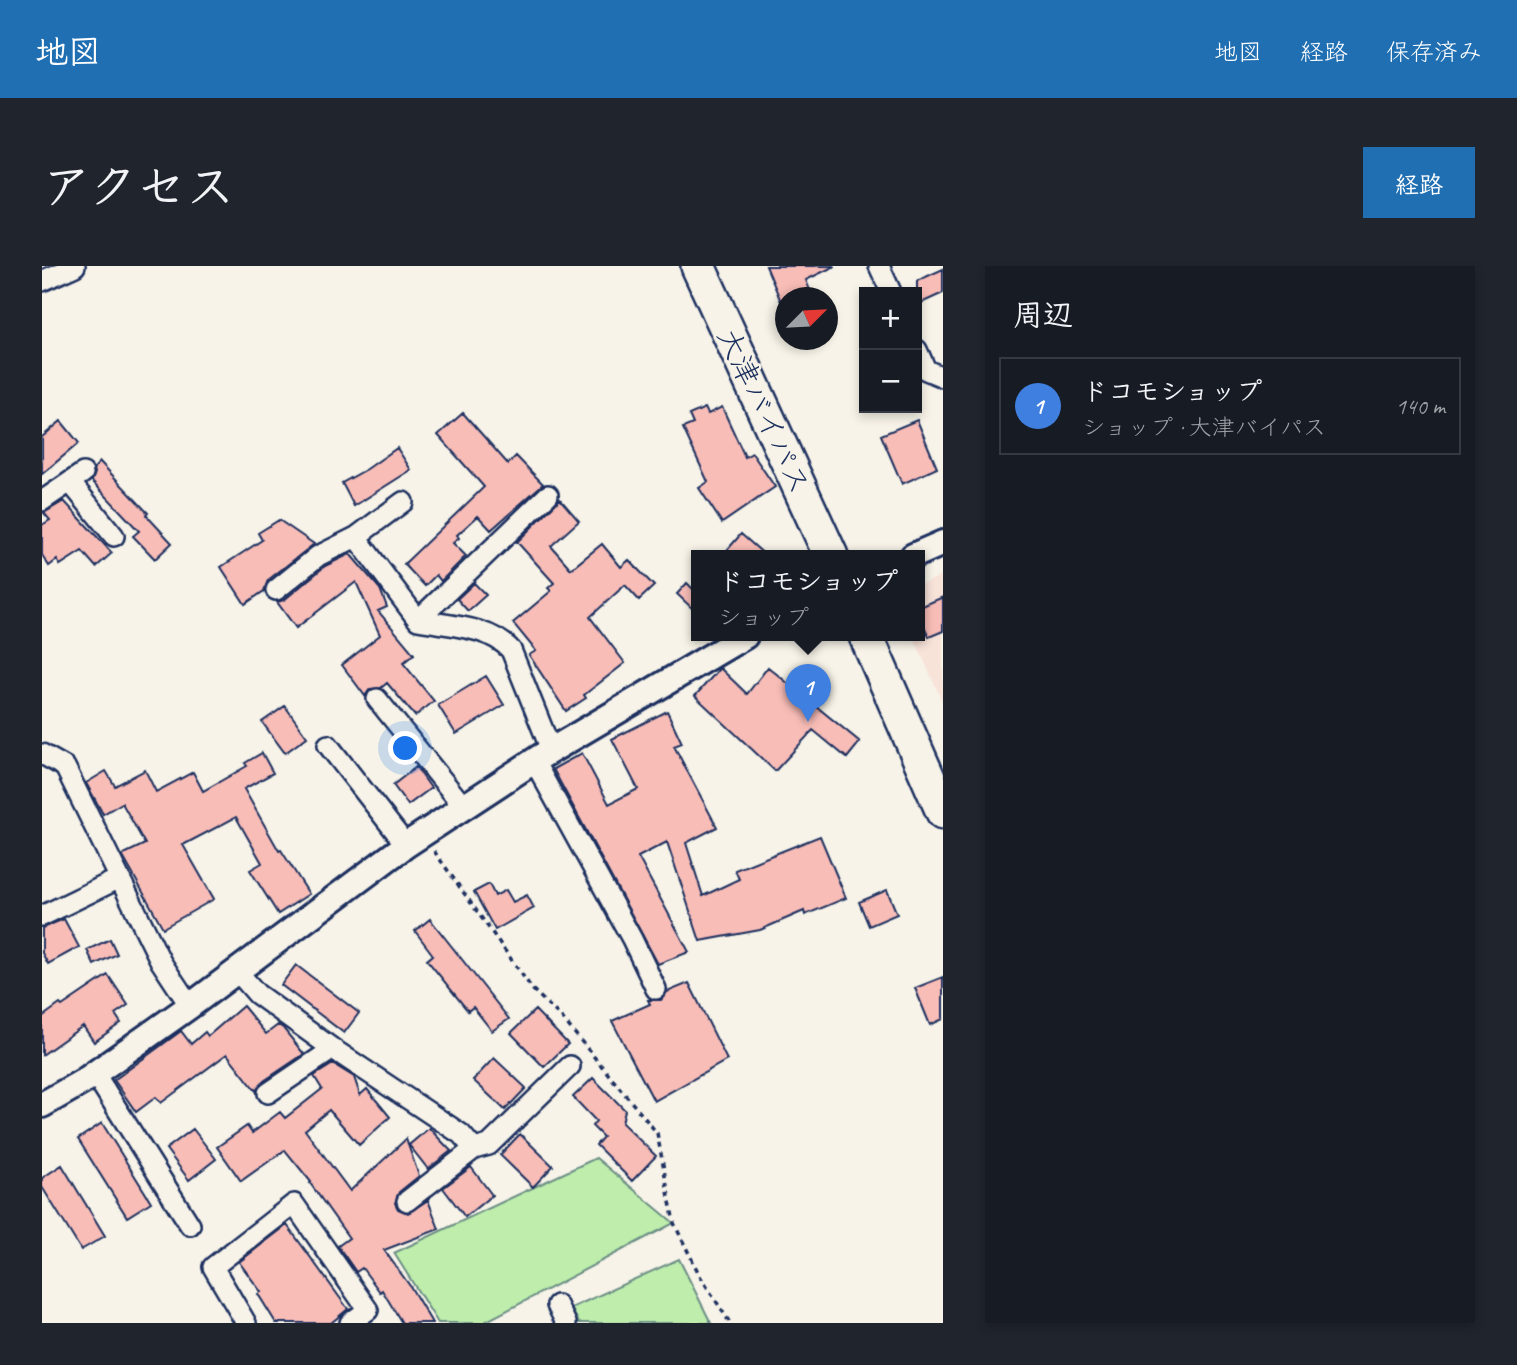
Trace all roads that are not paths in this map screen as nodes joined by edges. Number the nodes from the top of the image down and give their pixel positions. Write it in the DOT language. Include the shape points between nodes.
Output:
graph roads {
  1 [pos="75,266"];
  2 [pos="698,266"];
  3 [pos="723,266"];
  4 [pos="880,266"];
  5 [pos="42,281"];
  6 [pos="889,287"];
  7 [pos="922,361"];
  8 [pos="943,377"];
  9 [pos="548,495"];
  10 [pos="42,501"];
  11 [pos="403,502"];
  12 [pos="114,536"];
  13 [pos="356,537"];
  14 [pos="943,543"];
  15 [pos="828,550"];
  16 [pos="850,550"];
  17 [pos="925,551"];
  18 [pos="275,590"];
  19 [pos="418,620"];
  20 [pos="737,641"];
  21 [pos="868,641"];
  22 [pos="891,641"];
  23 [pos="377,699"];
  24 [pos="328,745"];
  25 [pos="42,754"];
  26 [pos="543,755"];
  27 [pos="943,757"];
  28 [pos="464,807"];
  29 [pos="943,811"];
  30 [pos="406,845"];
  31 [pos="120,878"];
  32 [pos="42,916"];
  33 [pos="237,971"];
  34 [pos="656,989"];
  35 [pos="190,1006"];
  36 [pos="333,1049"];
  37 [pos="570,1066"];
  38 [pos="95,1074"];
  39 [pos="268,1093"];
  40 [pos="42,1105"];
  41 [pos="474,1149"];
  42 [pos="407,1201"];
  43 [pos="190,1225"];
  44 [pos="246,1323"];
  45 [pos="350,1323"];
  1 -- 5 [label="street"];
  2 -- 15 [label="highway, 大津バイパス"];
  3 -- 16 [label="highway, 大津バイパス"];
  4 -- 6 [label="street"];
  7 -- 8 [label="street" via="926,370"];
  9 -- 19 [label="street"];
  10 -- 12 [label="street" via="76,477"];
  11 -- 13 [label="street"];
  13 -- 18 [label="street" via="318,556"];
  13 -- 19 [label="street"];
  14 -- 17 [label="street"];
  19 -- 26 [label="street" via="488,633 503,641 511,650"];
  20 -- 26 [label="street"];
  21 -- 29 [label="highway"];
  22 -- 27 [label="highway"];
  23 -- 28 [label="street"];
  24 -- 30 [label="street"];
  25 -- 31 [label="street" via="65,767"];
  26 -- 28 [label="street"];
  26 -- 34 [label="street"];
  28 -- 30 [label="street"];
  30 -- 33 [label="street"];
  31 -- 32 [label="street"];
  31 -- 35 [label="street" via="161,962"];
  33 -- 35 [label="street"];
  33 -- 36 [label="street" via="257,994"];
  35 -- 38 [label="street"];
  36 -- 39 [label="street"];
  36 -- 41 [label="street" via="461,1134"];
  37 -- 41 [label="street" via="489,1145"];
  38 -- 40 [label="street"];
  38 -- 43 [label="street"];
  41 -- 42 [label="street"];
  44 -- 45 [label="street" via="213,1267 295,1203 368,1310"];
}
